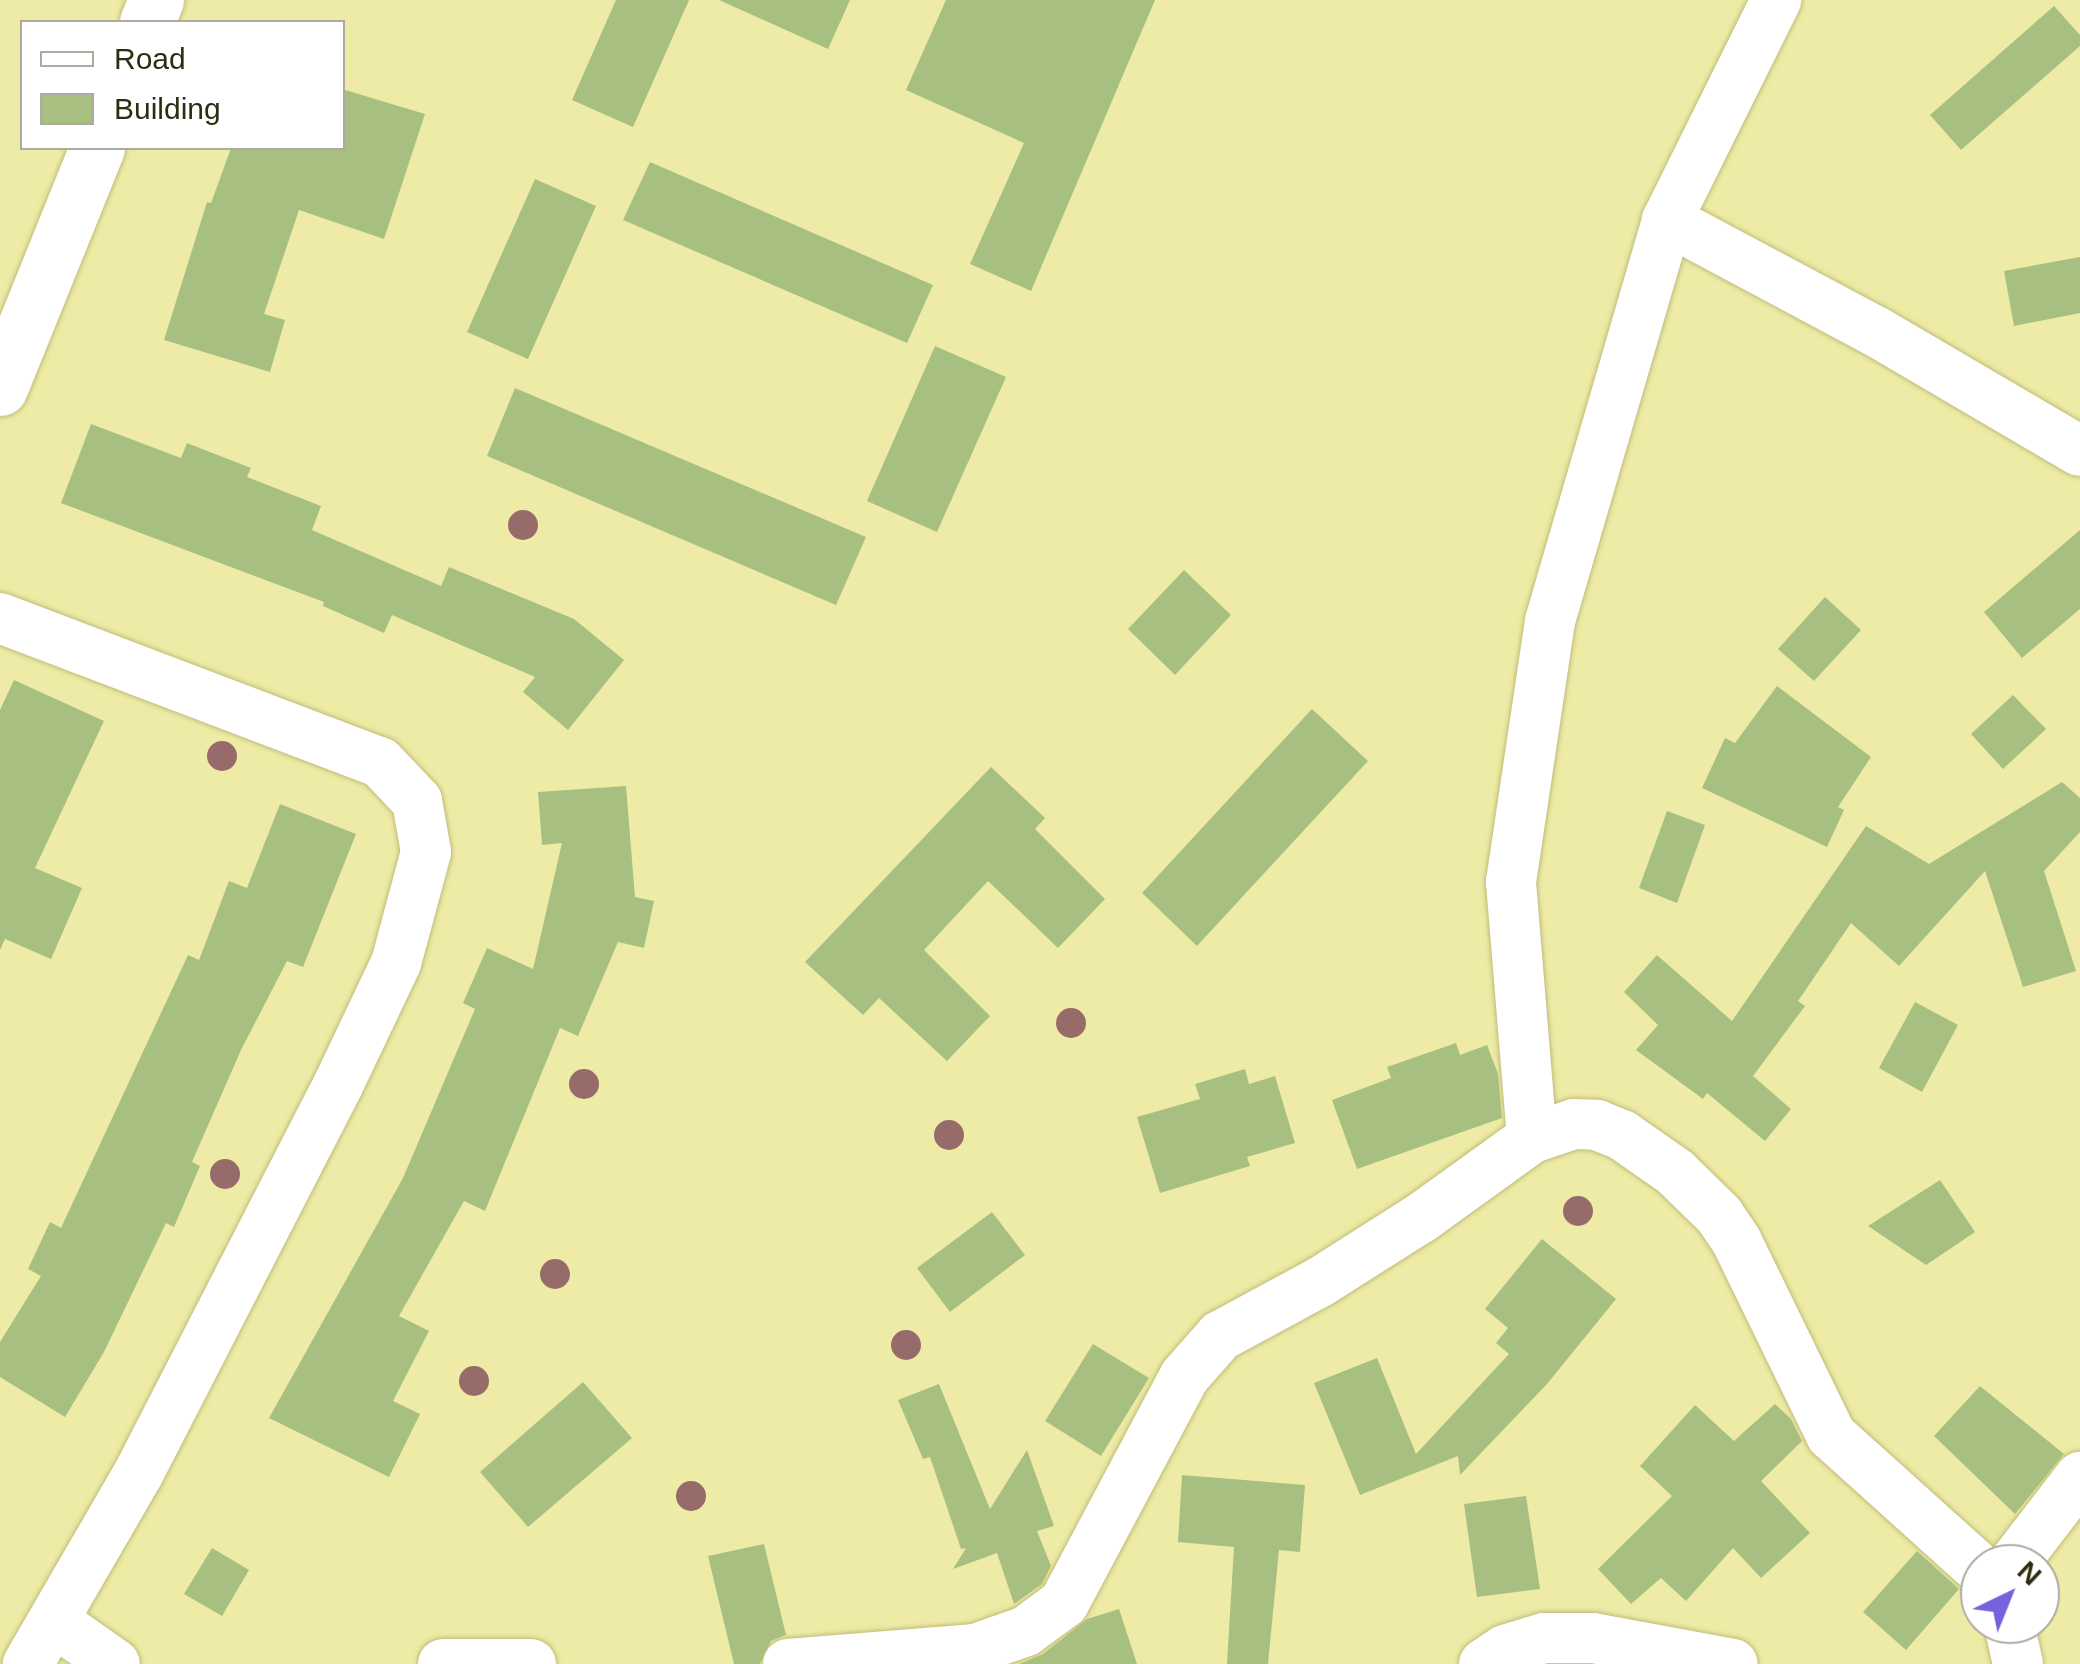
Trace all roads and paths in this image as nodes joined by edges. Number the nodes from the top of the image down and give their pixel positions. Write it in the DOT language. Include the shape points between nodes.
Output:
graph roads {
  1 [pos="1776,0"];
  2 [pos="96,150"];
  3 [pos="1667,220"];
  4 [pos="0,388"];
  5 [pos="2080,451"];
  6 [pos="0,618"];
  7 [pos="1532,1138"];
  8 [pos="2080,1478"];
  9 [pos="2029,1544"];
  10 [pos="1960,1551"];
  11 [pos="55,1622"];
  12 [pos="28,1664"];
  13 [pos="115,1664"];
  14 [pos="443,1664"];
  15 [pos="531,1664"];
  16 [pos="788,1664"];
  17 [pos="1484,1664"];
  18 [pos="1732,1664"];
  1 -- 3 [label="street"];
  2 -- 4 [label="street"];
  3 -- 5 [label="street"];
  3 -- 7 [label="street" via="1550,620 1530,747 1511,882"];
  6 -- 11 [label="street" via="380,762 417,802 426,852 396,963 371,1016 138,1474"];
  7 -- 10 [label="street" via="1574,1124 1622,1134 1719,1214 1832,1435"];
  7 -- 16 [label="street" via="1404,1229 1220,1336 1184,1377 1064,1603 1026,1631 975,1649"];
  8 -- 9 [label="street"];
  11 -- 12 [label="street"];
  11 -- 13 [label="street"];
  14 -- 15 [label="street"];
  17 -- 18 [label="street" via="1544,1638 1593,1638"];
}
